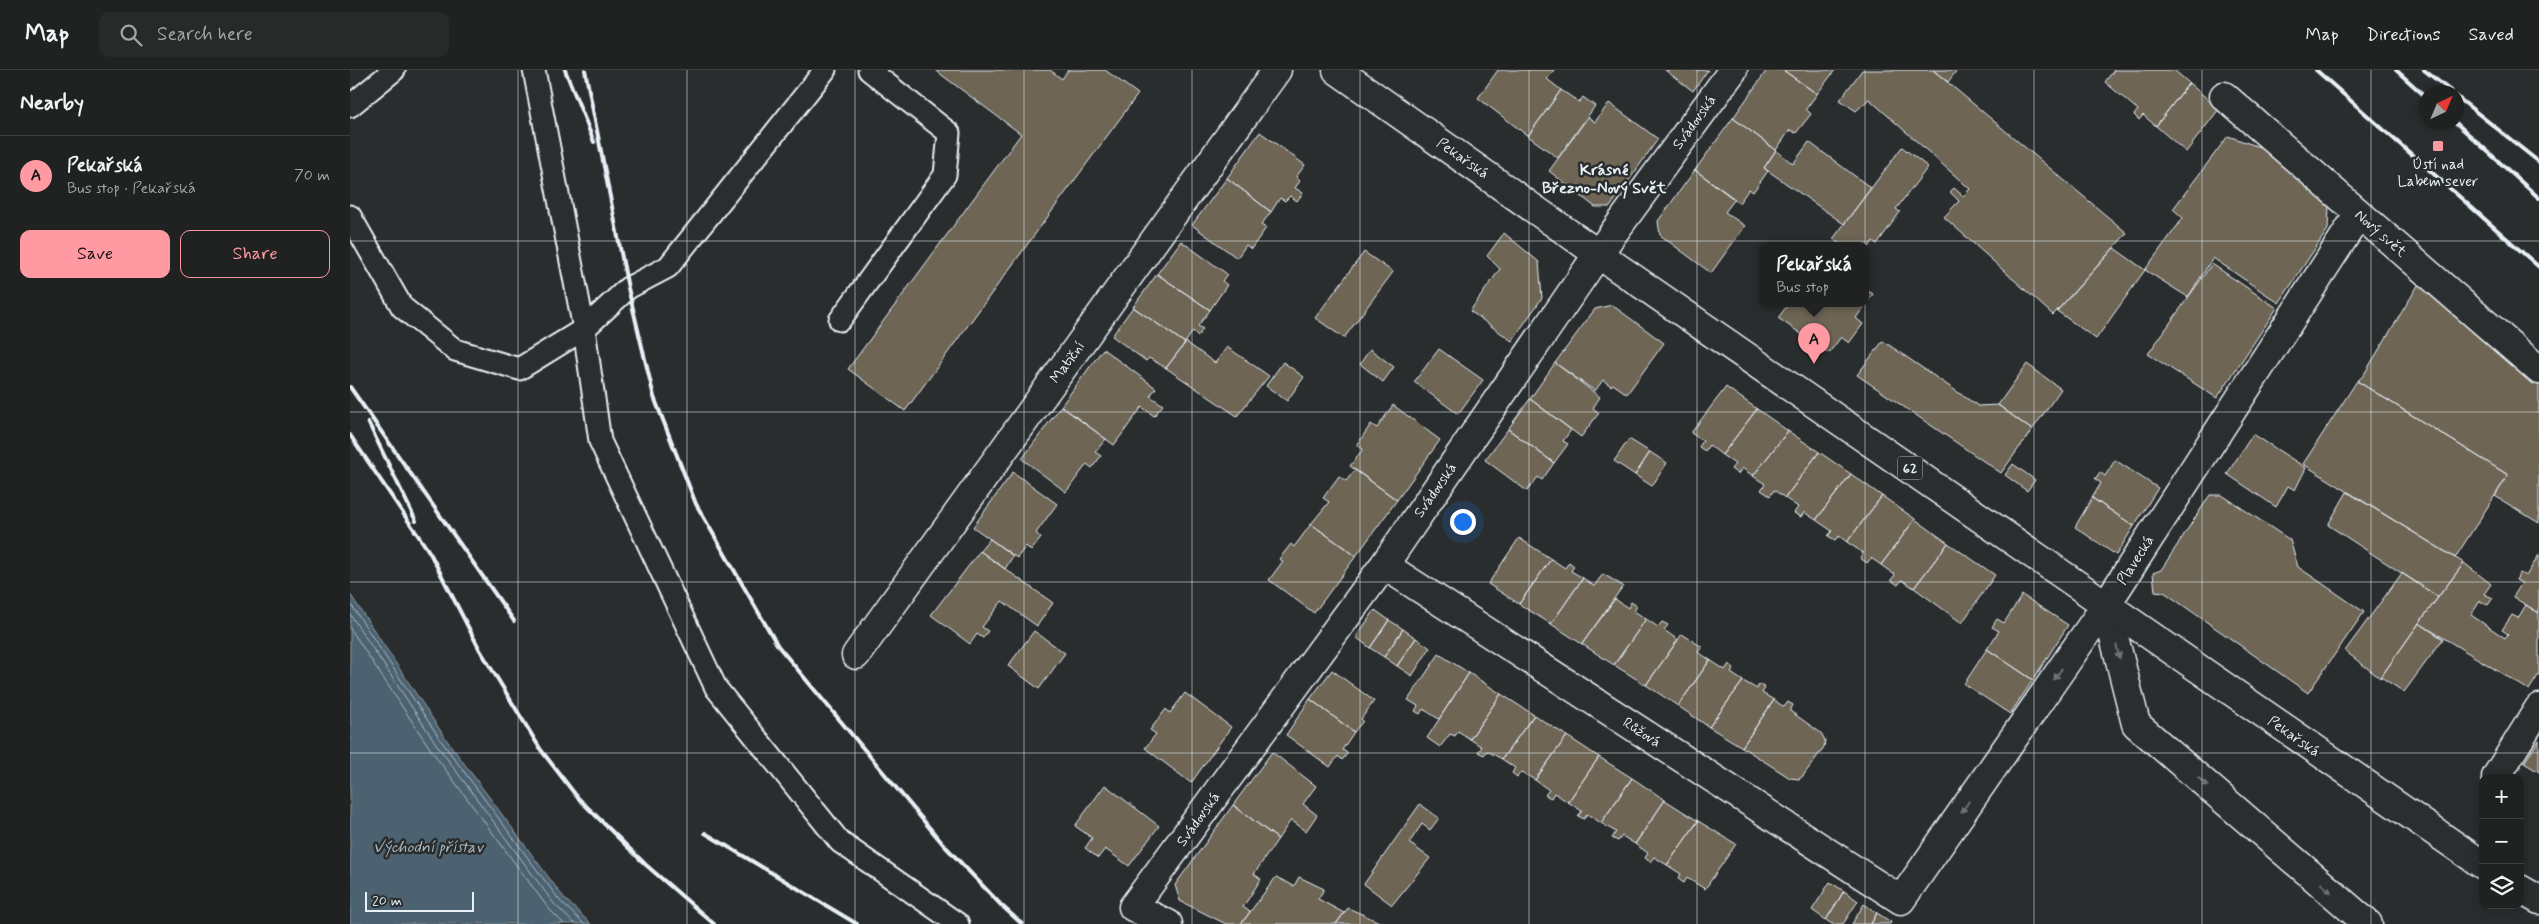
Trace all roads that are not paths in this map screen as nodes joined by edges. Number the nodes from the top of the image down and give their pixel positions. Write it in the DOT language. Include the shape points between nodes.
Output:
graph roads {
  1 [pos="394,70"];
  2 [pos="534,70"];
  3 [pos="825,70"];
  4 [pos="869,70"];
  5 [pos="1277,70"];
  6 [pos="1337,70"];
  7 [pos="1732,70"];
  8 [pos="2224,96"];
  9 [pos="350,106"];
  10 [pos="2359,214"];
  11 [pos="350,216"];
  12 [pos="1598,254"];
  13 [pos="840,320"];
  14 [pos="584,328"];
  15 [pos="2539,370"];
  16 [pos="1384,565"];
  17 [pos="2106,605"];
  18 [pos="856,654"];
  19 [pos="2539,708"];
  20 [pos="2498,774"];
  21 [pos="2482,864"];
  22 [pos="2524,891"];
  23 [pos="1901,900"];
  24 [pos="2539,900"];
  25 [pos="958,924"];
  26 [pos="1168,924"];
  27 [pos="2368,924"];
  1 -- 9 [label="lane"];
  2 -- 14 [label="lane"];
  3 -- 14 [label="lane" via="668,267 628,288"];
  4 -- 13 [label="lane" via="949,133 945,175"];
  5 -- 18 [label="street, Matiční"];
  6 -- 12 [label="street, Pekařská / 62"];
  7 -- 12 [label="street, Svádovská"];
  8 -- 10 [label="street, Nový svět"];
  10 -- 15 [label="street, Nový svět"];
  10 -- 17 [label="street, Plavecká"];
  11 -- 14 [label="lane" via="402,307 455,350 519,369"];
  12 -- 16 [label="street, Svádovská"];
  12 -- 17 [label="street, Pekařská / 62"];
  14 -- 25 [label="lane" via="600,441 716,688 840,842"];
  16 -- 23 [label="street, Růžová"];
  16 -- 26 [label="street, Svádovská" via="1133,907"];
  17 -- 21 [label="street, Pekařská / 62"];
  17 -- 23 [label="street, Plavecká, one-way"];
  17 -- 27 [label="street, one-way" via="2136,724"];
  19 -- 20 [label="street"];
  22 -- 24 [label="street"];
}
